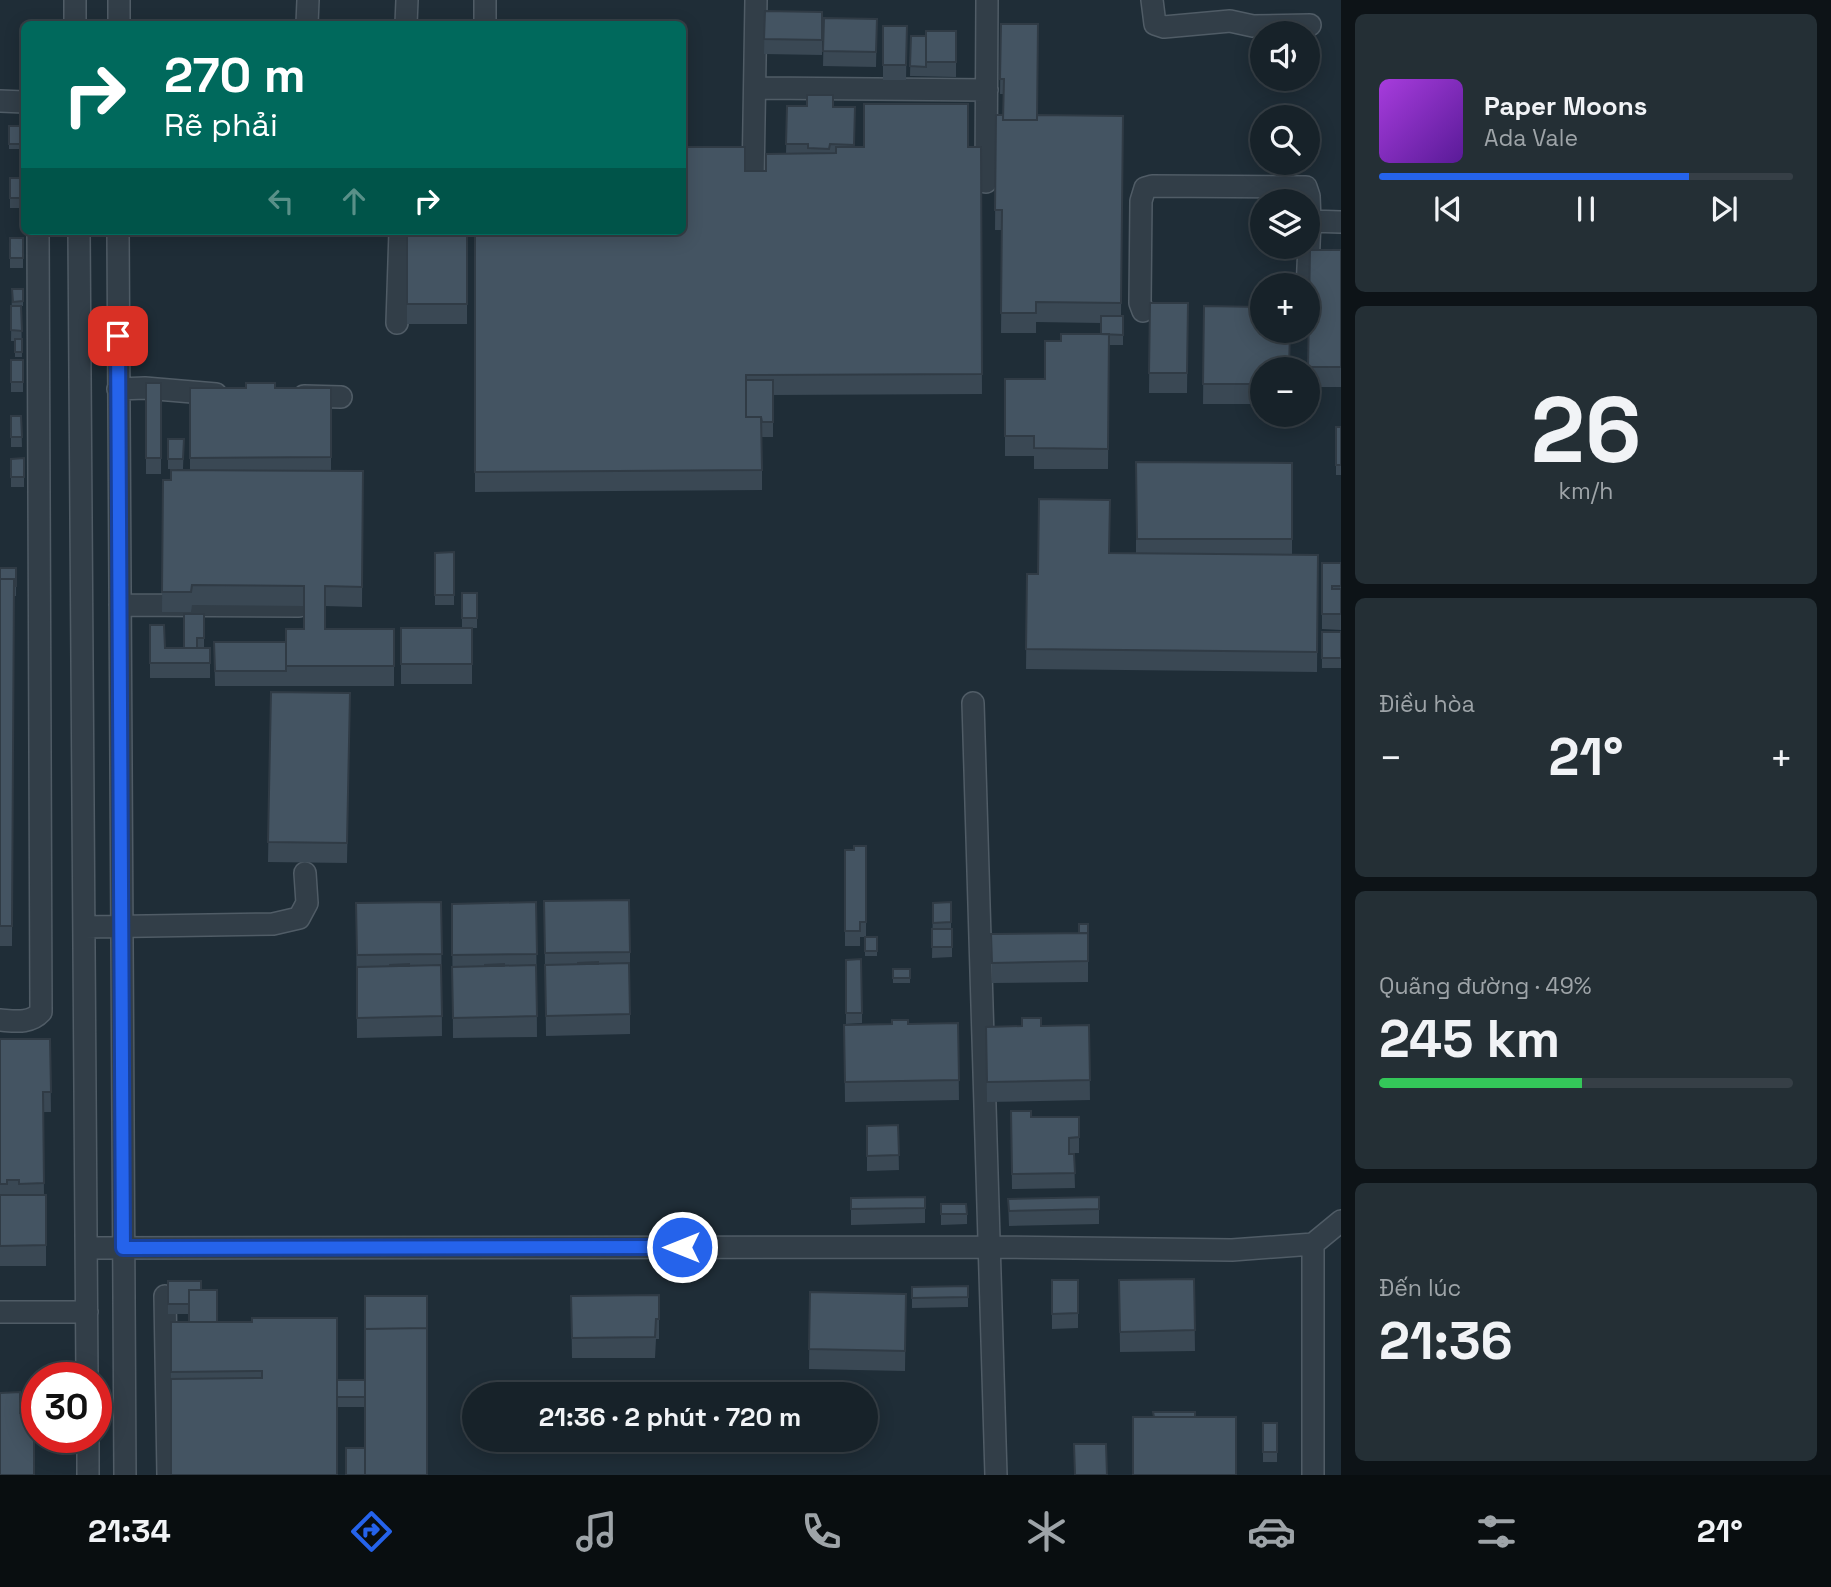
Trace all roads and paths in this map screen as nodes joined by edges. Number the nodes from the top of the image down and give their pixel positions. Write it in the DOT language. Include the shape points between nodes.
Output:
graph roads {
  1 [pos="75,0"];
  2 [pos="119,0"];
  3 [pos="308,0"];
  4 [pos="407,0"];
  5 [pos="485,0"];
  6 [pos="756,0"];
  7 [pos="987,0"];
  8 [pos="1152,0"];
  9 [pos="75,21"];
  10 [pos="119,21"];
  11 [pos="307,21"];
  12 [pos="406,21"];
  13 [pos="485,21"];
  14 [pos="1250,25"];
  15 [pos="755,88"];
  16 [pos="987,90"];
  17 [pos="0,101"];
  18 [pos="21,102"];
  19 [pos="753,180"];
  20 [pos="986,182"];
  21 [pos="1307,189"];
  22 [pos="1320,221"];
  23 [pos="1341,222"];
  24 [pos="38,235"];
  25 [pos="79,235"];
  26 [pos="118,235"];
  27 [pos="400,235"];
  28 [pos="1143,311"];
  29 [pos="397,323"];
  30 [pos="118,389"];
  31 [pos="233,394"];
  32 [pos="281,394"];
  33 [pos="341,397"];
  34 [pos="120,576"];
  35 [pos="82,578"];
  36 [pos="120,605"];
  37 [pos="299,606"];
  38 [pos="973,703"];
  39 [pos="304,873"];
  40 [pos="122,926"];
  41 [pos="85,928"];
  42 [pos="0,1020"];
  43 [pos="1341,1220"];
  44 [pos="1312,1244"];
  45 [pos="989,1247"];
  46 [pos="87,1248"];
  47 [pos="123,1248"];
  48 [pos="165,1296"];
  49 [pos="0,1312"];
  50 [pos="87,1312"];
  51 [pos="88,1362"];
  52 [pos="88,1453"];
  53 [pos="88,1475"];
  54 [pos="125,1475"];
  55 [pos="168,1475"];
  56 [pos="996,1475"];
  57 [pos="1313,1475"];
  1 -- 9 [label="street"];
  2 -- 10 [label="street"];
  3 -- 11 [label="street"];
  4 -- 12 [label="street"];
  5 -- 13 [label="street"];
  6 -- 15 [label="street"];
  7 -- 16 [label="street"];
  8 -- 14 [label="street" via="1155,24 1164,27 1230,20"];
  15 -- 16 [label="street"];
  15 -- 19 [label="street"];
  16 -- 20 [label="street"];
  17 -- 18 [label="street"];
  21 -- 28 [label="street" via="1145,188 1141,201"];
  22 -- 23 [label="street"];
  24 -- 42 [label="street" via="41,1012 26,1021"];
  25 -- 35 [label="street"];
  26 -- 30 [label="street"];
  27 -- 29 [label="street"];
  30 -- 31 [label="street"];
  30 -- 34 [label="street"];
  32 -- 33 [label="street"];
  34 -- 35 [label="street"];
  34 -- 36 [label="street"];
  35 -- 41 [label="street"];
  36 -- 37 [label="street"];
  36 -- 40 [label="street"];
  38 -- 45 [label="street"];
  39 -- 40 [label="street" via="307,903 299,918 273,923"];
  40 -- 41 [label="street"];
  40 -- 47 [label="street"];
  41 -- 46 [label="street"];
  43 -- 44 [label="street"];
  44 -- 45 [label="street" via="1233,1250"];
  44 -- 57 [label="street"];
  45 -- 47 [label="street"];
  45 -- 56 [label="street"];
  46 -- 47 [label="street"];
  46 -- 50 [label="street"];
  47 -- 54 [label="street"];
  48 -- 55 [label="street"];
  49 -- 50 [label="street"];
  50 -- 51 [label="street"];
  52 -- 53 [label="street"];
}
